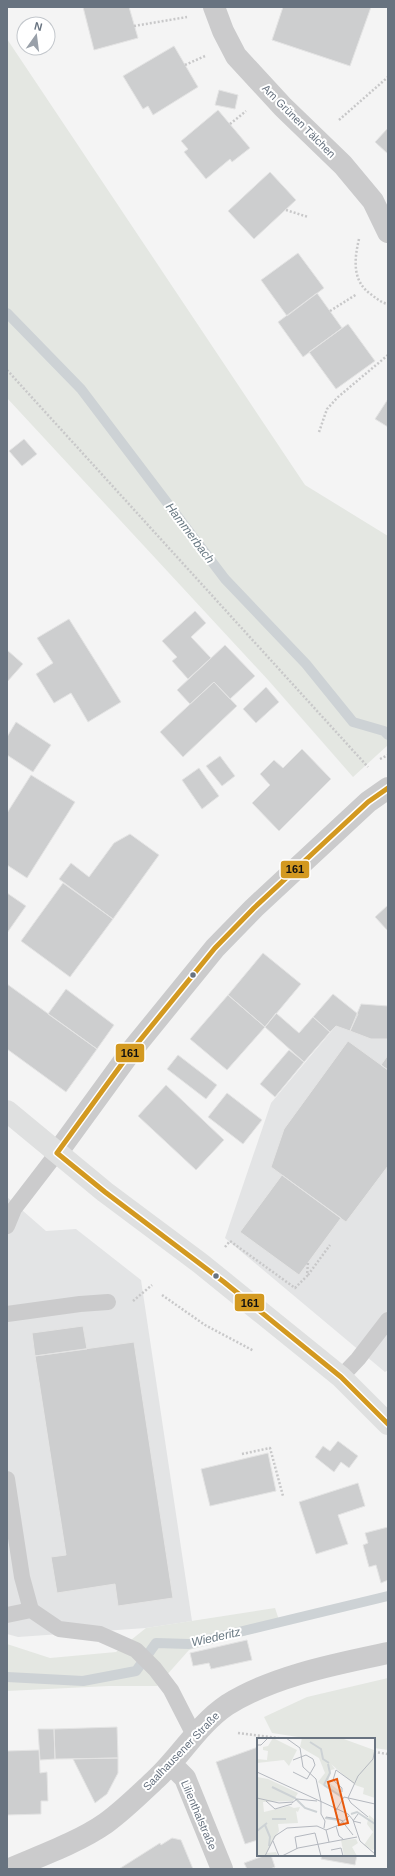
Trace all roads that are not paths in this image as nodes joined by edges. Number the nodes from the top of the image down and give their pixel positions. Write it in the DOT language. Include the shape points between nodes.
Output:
graph roads {
  1 [pos="214,7"];
  2 [pos="388,232"];
  3 [pos="388,788"];
  4 [pos="7,1111"];
  5 [pos="57,1153"];
  6 [pos="7,1226"];
  7 [pos="108,1302"];
  8 [pos="7,1314"];
  9 [pos="388,1320"];
  10 [pos="341,1377"];
  11 [pos="388,1424"];
  12 [pos="7,1479"];
  13 [pos="31,1610"];
  14 [pos="7,1615"];
  15 [pos="388,1652"];
  16 [pos="194,1735"];
  17 [pos="171,1764"];
  18 [pos="10,1869"];
  19 [pos="222,1869"];
  1 -- 2 [label="street, Am Grünen Tälchen" via="236,56 343,165 373,201"];
  3 -- 5 [label="street" via="368,802 254,908 215,948 132,1050"];
  4 -- 5 [label="main road"];
  5 -- 6 [label="lane" via="14,1209"];
  5 -- 10 [label="main road" via="104,1192 218,1277"];
  7 -- 8 [label="lane"];
  9 -- 10 [label="lane"];
  10 -- 11 [label="main road"];
  12 -- 13 [label="lane" via="22,1577"];
  13 -- 14 [label="lane"];
  13 -- 16 [label="lane" via="59,1629 100,1634 136,1650 156,1669 171,1690"];
  15 -- 16 [label="street, Saalhausener Straße" via="263,1686 227,1706"];
  16 -- 17 [label="street, Saalhausener Straße"];
  17 -- 18 [label="street, Saalhausener Straße" via="106,1823 59,1848"];
  17 -- 19 [label="street, Lilienthalstraße" via="185,1778"];
}
